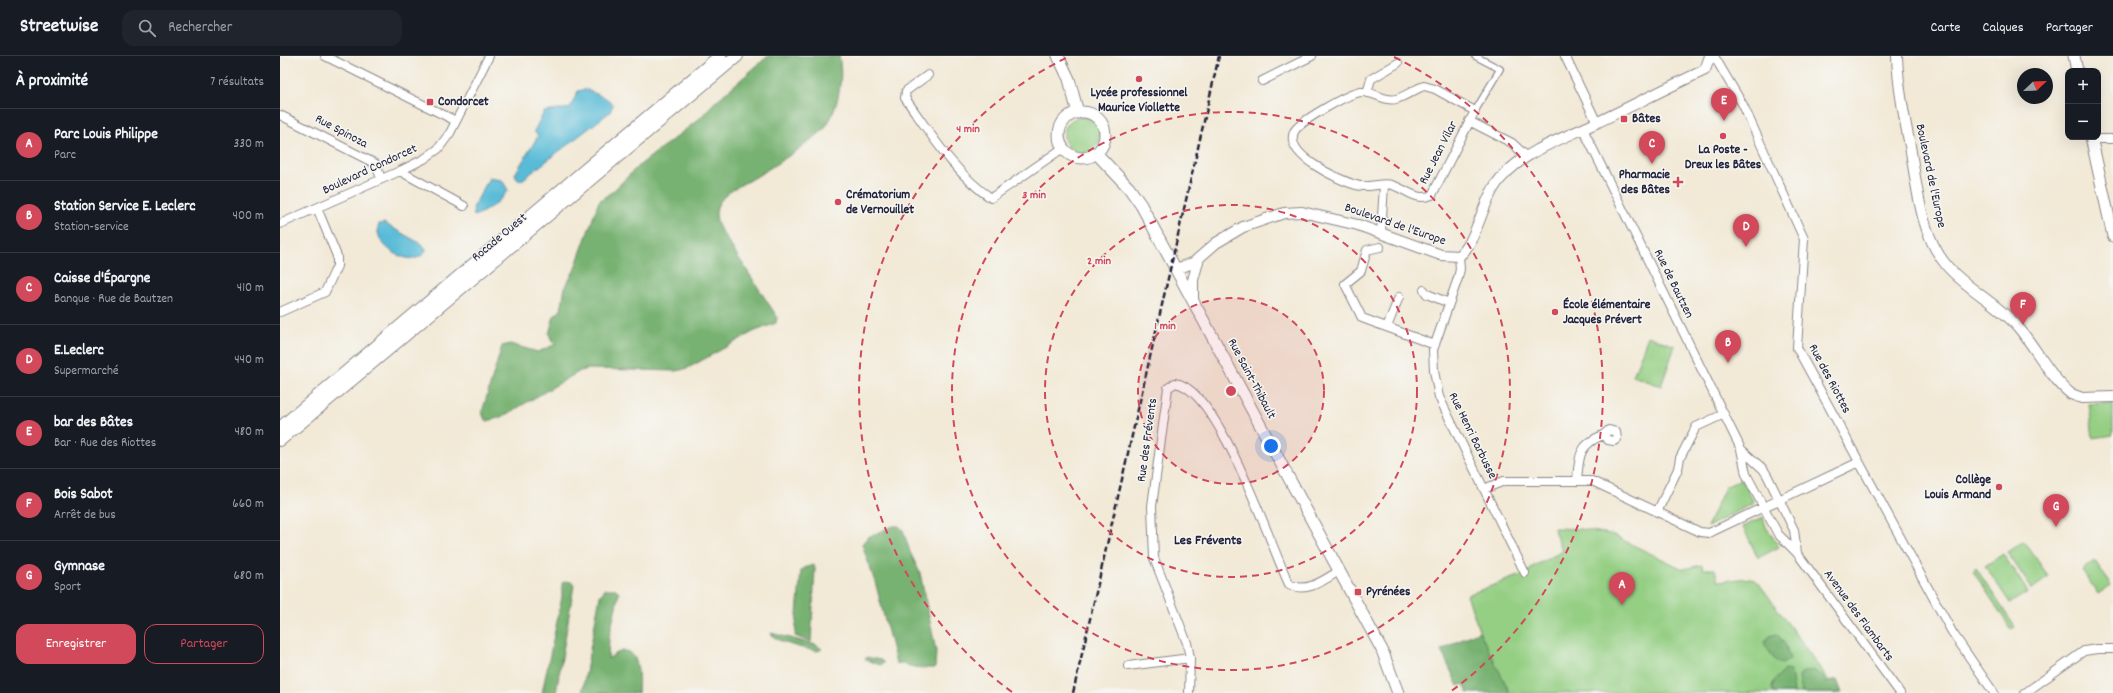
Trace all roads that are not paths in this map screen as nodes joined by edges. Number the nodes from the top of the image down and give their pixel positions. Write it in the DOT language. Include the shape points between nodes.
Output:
graph roads {
  1 [pos="325,56"];
  2 [pos="489,56"];
  3 [pos="720,56"];
  4 [pos="737,56"];
  5 [pos="1058,56"];
  6 [pos="1312,56"];
  7 [pos="1475,56"];
  8 [pos="1565,56"];
  9 [pos="1710,56"];
  10 [pos="1714,56"];
  11 [pos="1897,56"];
  12 [pos="2074,56"];
  13 [pos="1398,63"];
  14 [pos="2076,68"];
  15 [pos="928,74"];
  16 [pos="1262,81"];
  17 [pos="1367,93"];
  18 [pos="1475,110"];
  19 [pos="1078,113"];
  20 [pos="280,115"];
  21 [pos="1470,120"];
  22 [pos="456,121"];
  23 [pos="1597,123"];
  24 [pos="1583,129"];
  25 [pos="2101,138"];
  26 [pos="2113,139"];
  27 [pos="2091,140"];
  28 [pos="1063,148"];
  29 [pos="1096,153"];
  30 [pos="1526,156"];
  31 [pos="400,171"];
  32 [pos="381,179"];
  33 [pos="1384,185"];
  34 [pos="464,206"];
  35 [pos="316,208"];
  36 [pos="280,224"];
  37 [pos="1381,233"];
  38 [pos="2113,236"];
  39 [pos="1380,247"];
  40 [pos="1459,256"];
  41 [pos="1196,261"];
  42 [pos="1176,269"];
  43 [pos="1184,285"];
  44 [pos="1424,290"];
  45 [pos="1399,296"];
  46 [pos="1193,301"];
  47 [pos="1449,303"];
  48 [pos="280,312"];
  49 [pos="1387,327"];
  50 [pos="1435,344"];
  51 [pos="2113,397"];
  52 [pos="1724,414"];
  53 [pos="280,428"];
  54 [pos="1603,435"];
  55 [pos="280,440"];
  56 [pos="1741,449"];
  57 [pos="1859,462"];
  58 [pos="1577,481"];
  59 [pos="1484,489"];
  60 [pos="1778,500"];
  61 [pos="1764,507"];
  62 [pos="1658,512"];
  63 [pos="1797,553"];
  64 [pos="1339,571"];
  65 [pos="1525,573"];
  66 [pos="2113,649"];
  67 [pos="1190,658"];
  68 [pos="1128,666"];
  69 [pos="1189,693"];
  70 [pos="1398,693"];
  71 [pos="1900,693"];
  72 [pos="1994,693"];
  73 [pos="2025,693"];
  1 -- 22 [label="street"];
  2 -- 22 [label="street, Boulevard Condorcet"];
  3 -- 53 [label="main road, Rocade Ouest"];
  4 -- 55 [label="main road, Rocade Ouest"];
  5 -- 19 [label="main road" via="1069,79"];
  6 -- 16 [label="street"];
  7 -- 18 [label="street" via="1500,69"];
  8 -- 23 [label="street"];
  9 -- 23 [label="street, Boulevard de l'Europe" via="1705,70"];
  10 -- 57 [label="street, Rue des Riottes" via="1742,105 1801,229 1804,239 1797,348"];
  11 -- 51 [label="street, Boulevard de l'Europe" via="1902,104 1927,230 1944,262 1969,288 1996,306 2014,323 2070,394 2082,398"];
  12 -- 14 [label="main road"];
  13 -- 17 [label="street" via="1371,79"];
  15 -- 28 [label="street" via="906,91 905,98 973,186 992,198"];
  17 -- 18 [label="street, Rue Jean Vilar" via="1396,99 1424,86"];
  17 -- 33 [label="street, Rue Jean Vilar" via="1361,92 1346,98 1302,123 1294,131 1292,139 1301,155 1313,164 1357,186"];
  18 -- 21 [label="street, Rue Jean Vilar"];
  19 -- 28 [label="main road" via="1067,118 1060,129 1060,142"];
  19 -- 29 [label="main road" via="1092,115 1103,128 1104,141"];
  20 -- 32 [label="street, Rue Spinoza" via="376,164"];
  21 -- 30 [label="street, Rue Jean Vilar" via="1512,143"];
  21 -- 33 [label="street, Rue Jean Vilar" via="1432,195 1419,198 1392,185"];
  22 -- 31 [label="street, Boulevard Condorcet" via="438,148 424,159"];
  23 -- 24 [label="street, Boulevard de l'Europe"];
  24 -- 30 [label="street, Boulevard de l'Europe"];
  24 -- 52 [label="street, Rue de Bautzen"];
  25 -- 26 [label="street"];
  27 -- 38 [label="main road"];
  28 -- 29 [label="main road" via="1078,158"];
  29 -- 42 [label="main road, Rue Saint-Thibault" via="1137,199"];
  30 -- 40 [label="street, Boulevard de l'Europe" via="1503,175 1491,190 1469,243"];
  31 -- 32 [label="street, Boulevard Condorcet"];
  31 -- 34 [label="street"];
  32 -- 35 [label="street, Boulevard Condorcet"];
  33 -- 37 [label="street"];
  35 -- 36 [label="street, Boulevard Condorcet"];
  35 -- 48 [label="street" via="338,256 338,266 325,292"];
  37 -- 40 [label="street, Boulevard de l'Europe" via="1441,255"];
  37 -- 41 [label="street, Boulevard de l'Europe" via="1324,216 1302,212 1284,213 1243,227 1216,243"];
  39 -- 49 [label="street" via="1367,250 1361,271 1345,284 1362,318"];
  40 -- 47 [label="street, Rue Henri Barbusse" via="1460,269"];
  41 -- 42 [label="street, Boulevard de l'Europe"];
  41 -- 43 [label="street, Boulevard de l'Europe"];
  41 -- 46 [label="street"];
  42 -- 43 [label="main road, Rue Saint-Thibault"];
  43 -- 46 [label="main road, Rue Saint-Thibault"];
  44 -- 47 [label="street" via="1427,294"];
  45 -- 49 [label="street"];
  46 -- 64 [label="main road, Rue Saint-Thibault"];
  47 -- 50 [label="street, Rue Henri Barbusse"];
  49 -- 50 [label="street"];
  50 -- 59 [label="street, Rue Henri Barbusse" via="1434,371 1439,397"];
  52 -- 56 [label="street, Rue de Bautzen"];
  52 -- 62 [label="street" via="1696,427"];
  54 -- 58 [label="street" via="1595,438 1580,453"];
  56 -- 60 [label="street, Rue de Bautzen" via="1763,469"];
  56 -- 61 [label="street, Rue de Bautzen" via="1746,474"];
  57 -- 60 [label="street"];
  57 -- 72 [label="street, Rue des Riottes" via="1952,632"];
  58 -- 59 [label="street" via="1504,481"];
  58 -- 62 [label="street" via="1592,481"];
  59 -- 65 [label="street, Rue Henri Barbusse"];
  60 -- 61 [label="street"];
  60 -- 63 [label="street, Rue de Bautzen" via="1794,530"];
  61 -- 62 [label="street" via="1709,533 1700,532"];
  61 -- 63 [label="street, Rue de Bautzen" via="1779,537"];
  63 -- 71 [label="street, Avenue des Flambarts"];
  64 -- 67 [label="street, Rue des Frévents" via="1306,588 1295,588 1289,584 1250,489 1224,436 1196,396 1182,384 1174,383 1168,388 1152,506 1154,558 1188,644"];
  64 -- 70 [label="main road, Rue Saint-Thibault" via="1382,650"];
  66 -- 73 [label="street" via="2084,651"];
  67 -- 68 [label="street"];
  67 -- 69 [label="street, Rue des Frévents"];
}
